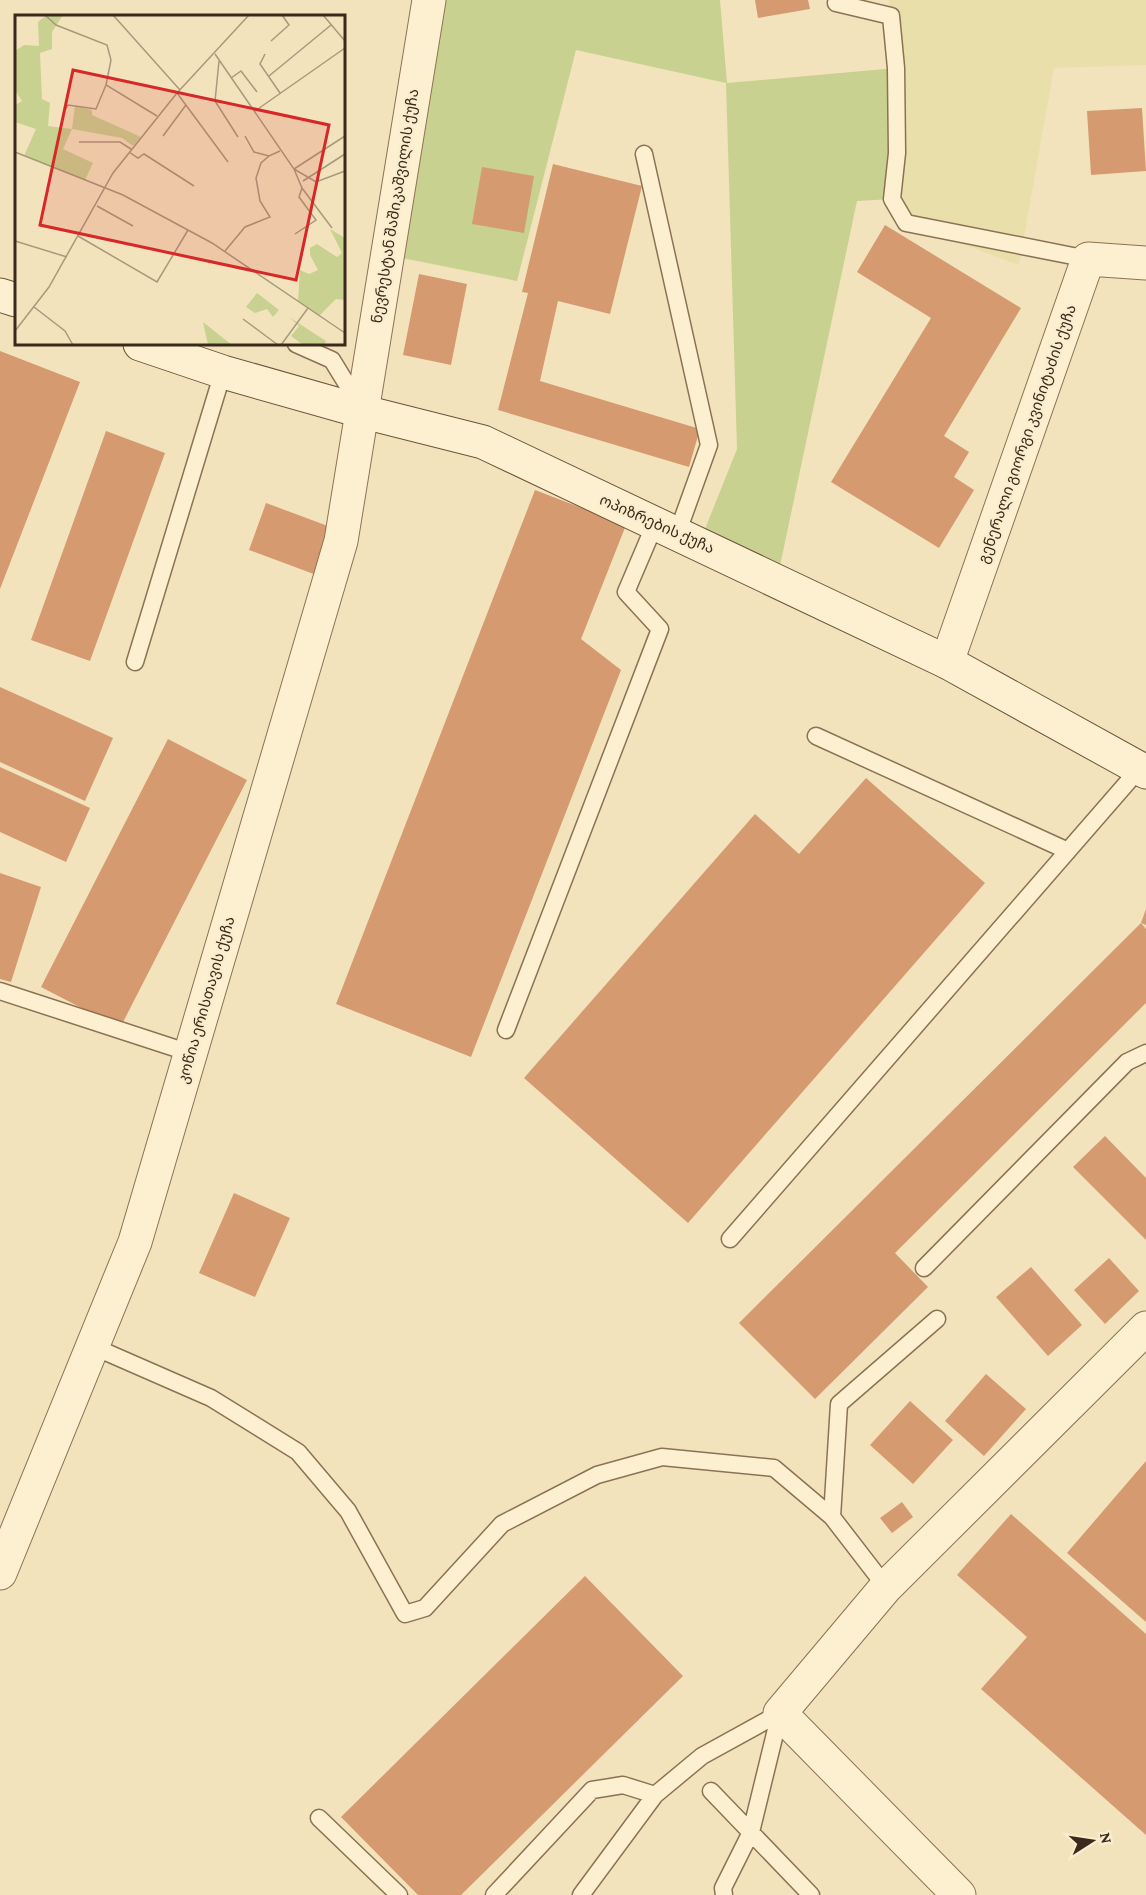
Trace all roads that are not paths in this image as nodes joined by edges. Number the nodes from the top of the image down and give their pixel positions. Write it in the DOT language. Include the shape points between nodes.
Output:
graph roads {
  1 [pos="429,0"];
  2 [pos="836,3"];
  3 [pos="644,154"];
  4 [pos="1088,259"];
  5 [pos="1146,263"];
  6 [pos="0,295"];
  7 [pos="15,300"];
  8 [pos="143,345"];
  9 [pos="298,345"];
  10 [pos="223,372"];
  11 [pos="364,412"];
  12 [pos="666,529"];
  13 [pos="135,662"];
  14 [pos="947,663"];
  15 [pos="816,736"];
  16 [pos="1143,770"];
  17 [pos="1068,851"];
  18 [pos="0,991"];
  19 [pos="506,1030"];
  20 [pos="190,1053"];
  21 [pos="1146,1053"];
  22 [pos="730,1239"];
  23 [pos="924,1268"];
  24 [pos="937,1319"];
  25 [pos="92,1346"];
  26 [pos="1140,1346"];
  27 [pos="832,1517"];
  28 [pos="0,1573"];
  29 [pos="886,1587"];
  30 [pos="780,1713"];
  31 [pos="711,1791"];
  32 [pos="655,1795"];
  33 [pos="319,1818"];
  34 [pos="751,1832"];
  35 [pos="399,1895"];
  36 [pos="494,1895"];
  37 [pos="580,1895"];
  38 [pos="724,1895"];
  39 [pos="812,1895"];
  40 [pos="959,1895"];
  1 -- 11 [label="street, ნევრესტან შაშიკაშვილის ქუჩა"];
  2 -- 4 [label="lane" via="891,16 897,153 892,199 906,223"];
  3 -- 12 [label="lane" via="709,445"];
  4 -- 5 [label="street"];
  4 -- 14 [label="street, გენერალი გიორგი კვინიტაძის ქუჩა"];
  6 -- 7 [label="street"];
  8 -- 10 [label="street, ოპიზრების ქუჩა"];
  9 -- 11 [label="lane" via="332,360"];
  10 -- 11 [label="street, ოპიზრების ქუჩა"];
  10 -- 13 [label="lane"];
  11 -- 12 [label="street, ოპიზრების ქუჩა" via="483,442"];
  11 -- 20 [label="street, კოწია ერისთავის ქუჩა" via="341,541"];
  12 -- 14 [label="street, ოპიზრების ქუჩა"];
  12 -- 19 [label="lane" via="626,592 660,629"];
  14 -- 16 [label="street, ოპიზრების ქუჩა"];
  15 -- 17 [label="lane"];
  16 -- 17 [label="lane"];
  17 -- 22 [label="lane"];
  18 -- 20 [label="lane"];
  20 -- 25 [label="street, კოწია ერისთავის ქუჩა" via="135,1242"];
  21 -- 23 [label="lane" via="1127,1062"];
  24 -- 27 [label="lane" via="839,1404"];
  25 -- 27 [label="lane" via="211,1398 298,1452 348,1511 405,1614 425,1608 502,1524 597,1474 662,1457 774,1468"];
  25 -- 28 [label="street, კოწია ერისთავის ქუჩა"];
  26 -- 29 [label="street"];
  27 -- 29 [label="lane"];
  29 -- 30 [label="street"];
  30 -- 32 [label="lane" via="702,1756"];
  30 -- 34 [label="lane"];
  30 -- 40 [label="street"];
  31 -- 34 [label="lane"];
  32 -- 36 [label="lane" via="623,1785 592,1790"];
  32 -- 37 [label="lane"];
  33 -- 35 [label="lane"];
  34 -- 38 [label="lane" via="723,1888"];
  34 -- 39 [label="lane"];
}
